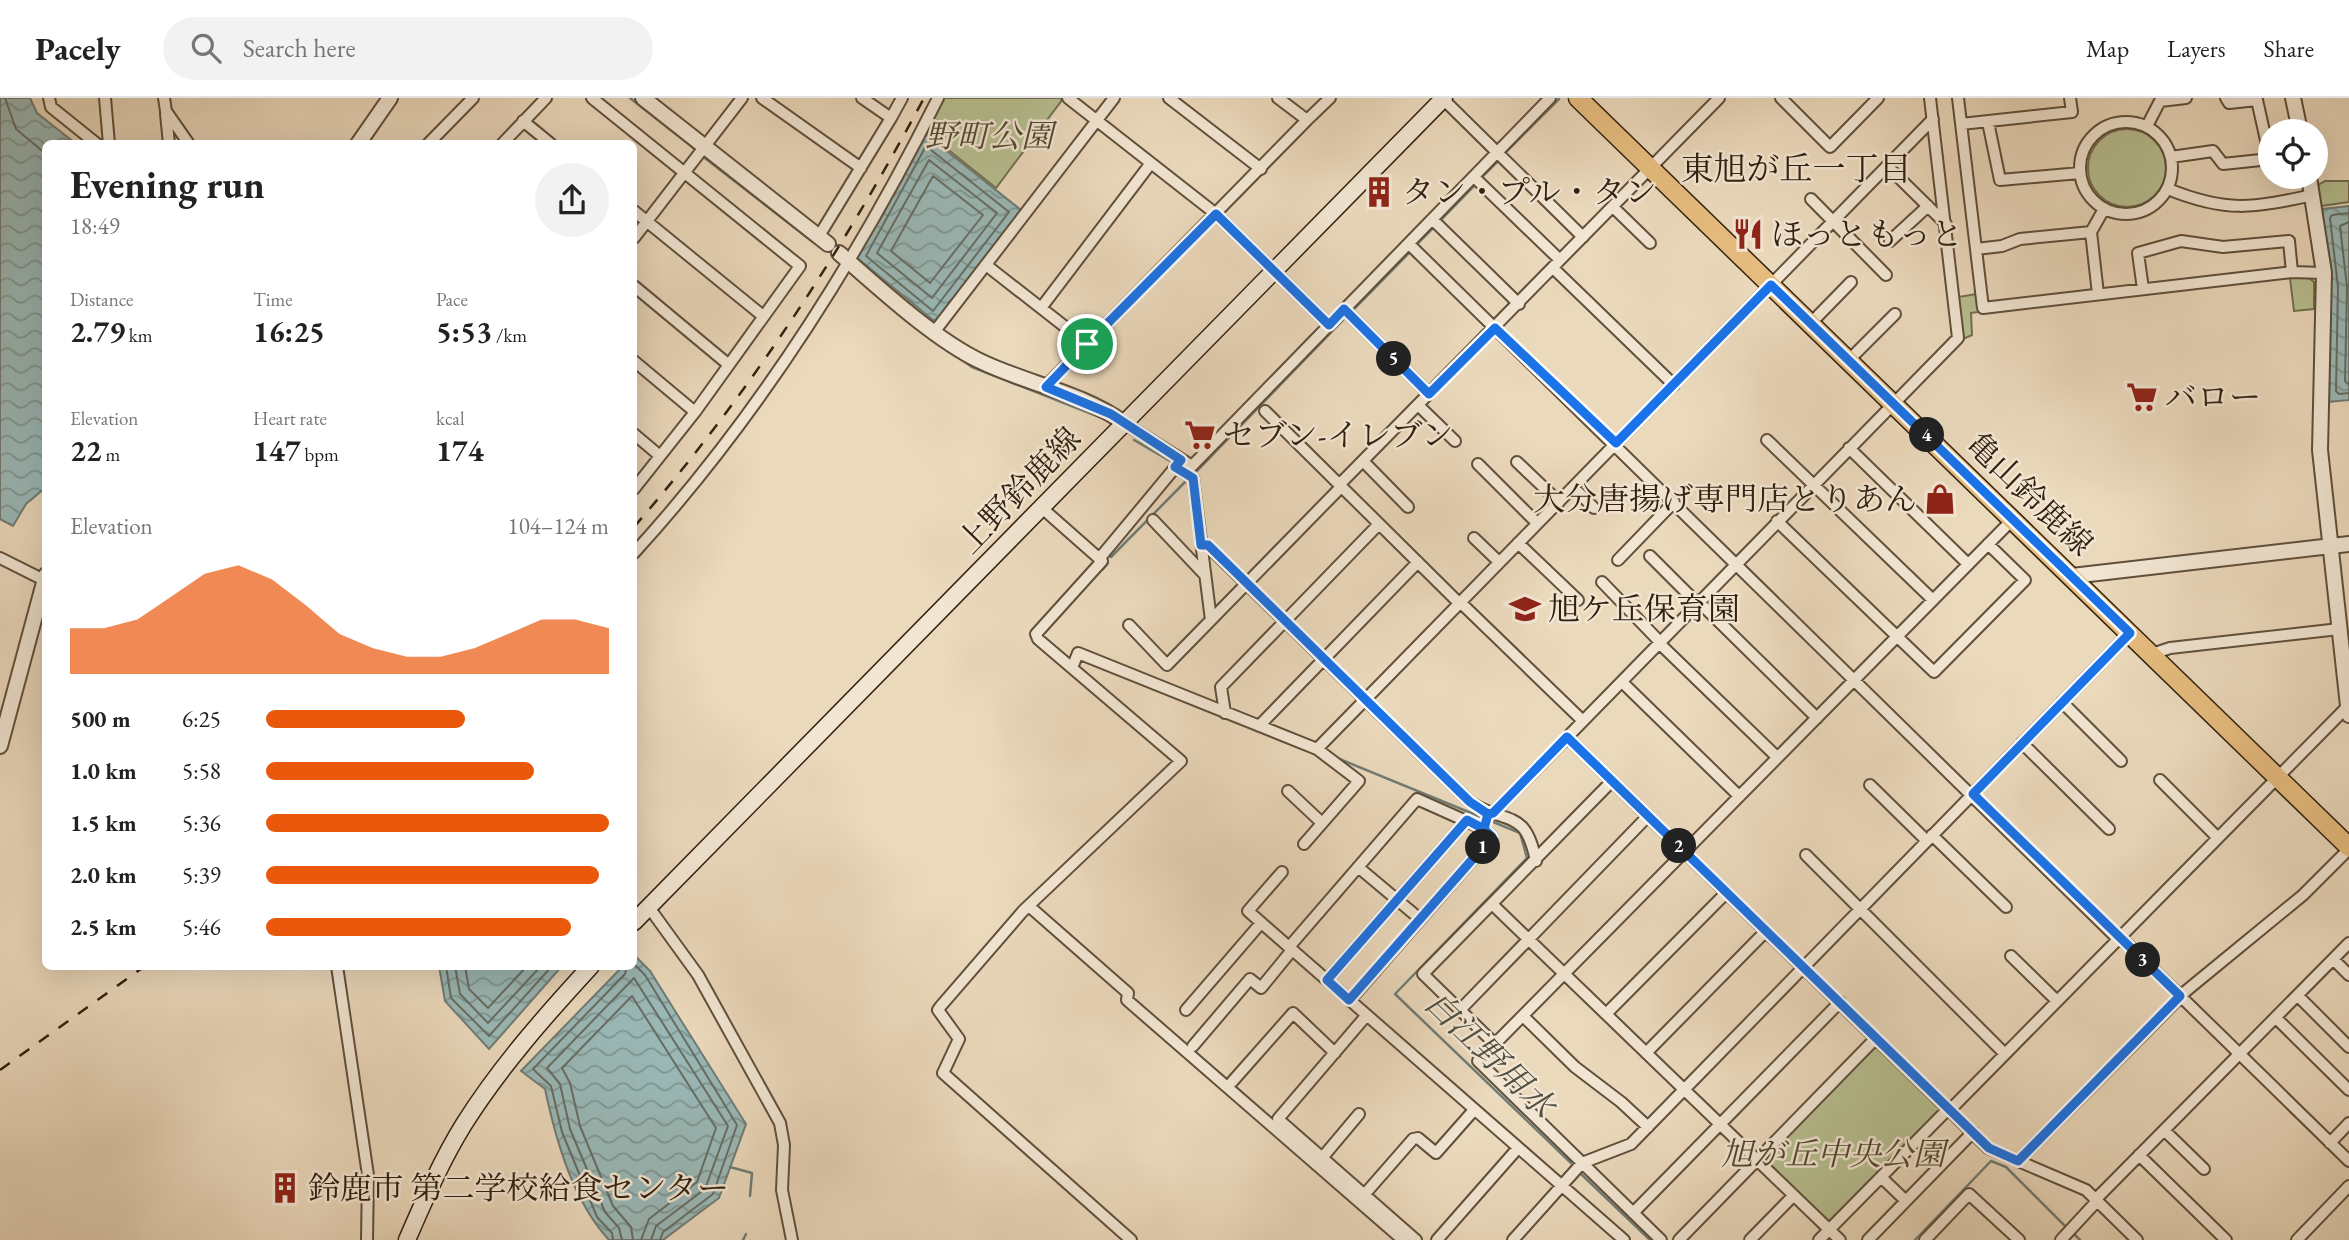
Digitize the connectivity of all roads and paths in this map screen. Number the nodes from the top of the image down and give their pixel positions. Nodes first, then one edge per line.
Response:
1 (49, 98) edge
2 (105, 98) edge
3 (390, 98) edge
4 (473, 98) edge
5 (546, 98) edge
6 (592, 98) edge
7 (643, 98) edge
8 (742, 98) edge
9 (762, 98) edge
10 (862, 98) edge
11 (902, 98) edge
12 (938, 98) edge
13 (1068, 98) edge
14 (1114, 98) edge
15 (1169, 98) edge
16 (1278, 98) edge
17 (1329, 98) edge
18 (1443, 98) edge
19 (1550, 98) edge
20 (1577, 98) edge
21 (1719, 98) edge
22 (1781, 98) edge
23 (1798, 98) edge
24 (1878, 98) edge
25 (1930, 98) edge
26 (1958, 98) edge
27 (2070, 98) edge
28 (2186, 98) edge
29 (2226, 98) edge
30 (2293, 98) edge
31 (2160, 99) edge
32 (2257, 99) edge
33 (166, 102) edge
34 (1789, 107) junction
35 (891, 118) junction
36 (1933, 119) junction
37 (2261, 119) edge
38 (2297, 119) edge
39 (1307, 120) junction
40 (523, 121) junction
41 (1097, 121) junction
42 (1988, 122) junction
43 (1961, 124) junction
44 (2147, 126) junction
45 (92, 140) edge
46 (109, 140) edge
47 (169, 140) edge
48 (187, 140) edge
49 (361, 140) edge
50 (432, 140) edge
51 (506, 140) edge
52 (546, 140) edge
53 (703, 152) junction
54 (1501, 156) junction
55 (2171, 157) junction
56 (2258, 160) edge
57 (1151, 163) junction
58 (1887, 166) junction
59 (1651, 167) junction
60 (861, 168) junction
61 (1261, 169) junction
62 (2080, 173) junction
63 (685, 174) junction
64 (1477, 180) junction
65 (2168, 189) junction
66 (2312, 189) edge
67 (2313, 195) junction
68 (1811, 199) dead end
69 (1613, 206) junction
70 (1928, 206) junction
71 (2104, 209) junction
72 (637, 214) edge
73 (1216, 214) junction
74 (646, 222) junction
75 (1833, 222) junction
76 (1435, 223) junction
77 (1946, 224) junction
78 (2091, 232) junction
79 (637, 234) edge
80 (1583, 237) junction
81 (1890, 241) dead end
82 (1650, 243) dead end
83 (1412, 247) junction
84 (834, 249) junction
85 (1976, 249) junction
86 (1556, 264) junction
87 (986, 265) junction
88 (1275, 269) junction
89 (2292, 272) junction
90 (2324, 272) junction
91 (1886, 275) dead end
92 (1851, 282) dead end
93 (1771, 285) junction
94 (637, 288) edge
95 (2143, 289) junction
96 (2098, 294) junction
97 (1518, 304) junction
98 (1041, 308) junction
99 (1347, 313) junction
100 (1895, 314) dead end
101 (764, 316) junction
102 (1811, 323) junction
103 (1329, 325) junction
104 (1495, 328) junction
105 (934, 331) junction
106 (1087, 344) junction
107 (1849, 360) junction
108 (637, 364) edge
109 (729, 365) junction
110 (1674, 385) junction
111 (1046, 387) junction
112 (1429, 394) junction
113 (1894, 403) junction
114 (1418, 405) junction
115 (1265, 411) dead end
116 (695, 412) junction
117 (1124, 423) junction
118 (637, 437) edge
119 (1767, 440) dead end
120 (1455, 441) dead end
121 (1616, 443) junction
122 (1849, 447) junction
123 (660, 456) junction
124 (1363, 461) junction
125 (1517, 462) dead end
126 (1178, 463) junction
127 (1478, 464) dead end
128 (1814, 484) junction
129 (637, 485) edge
130 (1340, 486) junction
131 (1573, 487) junction
132 (1559, 502) junction
133 (1674, 502) junction
134 (1408, 507) dead end
135 (1042, 508) junction
136 (1594, 508) dead end
137 (2012, 519) junction
138 (1153, 520) dead end
139 (1777, 522) junction
140 (1537, 523) junction
141 (1379, 524) junction
142 (1474, 538) dead end
143 (1518, 542) junction
144 (1987, 544) junction
145 (2349, 544) edge
146 (1201, 545) junction
147 (2329, 546) junction
148 (637, 549) edge
149 (1650, 556) dead end
150 (0, 558) edge
151 (1099, 559) junction
152 (1618, 560) dead end
153 (1418, 562) junction
154 (1499, 562) junction
155 (1736, 564) junction
156 (1968, 564) junction
157 (1205, 575) junction
158 (42, 576) edge
159 (2072, 576) junction
160 (1602, 582) dead end
161 (1246, 583) junction
162 (42, 588) edge
163 (1578, 600) dead end
164 (1933, 600) junction
165 (1459, 602) junction
166 (1698, 603) junction
167 (1211, 620) junction
168 (1285, 621) junction
169 (1129, 625) dead end
170 (2339, 629) junction
171 (2130, 633) junction
172 (1896, 637) junction
173 (1660, 642) junction
174 (2152, 654) junction
175 (1324, 660) junction
176 (1072, 668) junction
177 (1854, 680) junction
178 (1622, 682) junction
179 (1364, 700) junction
180 (2062, 702) junction
181 (2348, 706) edge
182 (1225, 713) junction
183 (2349, 715) edge
184 (1817, 718) junction
185 (1583, 721) junction
186 (1259, 726) junction
187 (1567, 737) junction
188 (2022, 743) junction
189 (0, 746) edge
190 (1320, 751) junction
191 (1777, 757) junction
192 (2121, 761) dead end
193 (2277, 778) junction
194 (2160, 780) dead end
195 (1612, 781) junction
196 (1870, 785) dead end
197 (1288, 791) dead end
198 (1973, 794) junction
199 (1739, 796) junction
200 (1491, 813) junction
201 (1648, 816) junction
202 (1467, 820) junction
203 (1322, 823) junction
204 (1484, 829) junction
205 (2109, 829) dead end
206 (2217, 837) junction
207 (1929, 838) junction
208 (1304, 844) dead end
209 (2349, 848) edge
210 (1685, 852) junction
211 (1806, 855) dead end
212 (1536, 861) junction
213 (1358, 867) junction
214 (1282, 872) dead end
215 (1726, 892) junction
216 (1398, 900) junction
217 (1493, 905) junction
218 (648, 906) junction
219 (1030, 907) junction
220 (2006, 907) dead end
221 (1860, 909) junction
222 (637, 919) edge
223 (1420, 919) junction
224 (1261, 923) junction
225 (1766, 931) junction
226 (2119, 938) junction
227 (1528, 939) junction
228 (2349, 943) edge
229 (1290, 948) junction
230 (2011, 956) dead end
231 (2333, 959) junction
232 (1803, 967) junction
233 (338, 970) edge
234 (588, 970) edge
235 (1565, 974) junction
236 (2349, 975) edge
237 (1327, 980) junction
238 (2180, 996) junction
239 (2298, 996) junction
240 (1349, 1000) junction
241 (2057, 1001) junction
242 (1840, 1002) junction
243 (1186, 1010) dead end
244 (1460, 1010) junction
245 (1606, 1014) junction
246 (1366, 1016) junction
247 (1523, 1016) junction
248 (2276, 1018) junction
249 (1876, 1038) junction
250 (1495, 1044) junction
251 (1193, 1046) dead end
252 (2349, 1047) edge
253 (1335, 1053) junction
254 (1646, 1053) junction
255 (2005, 1054) junction
256 (2240, 1055) junction
257 (1232, 1082) dead end
258 (1684, 1089) junction
259 (2349, 1090) edge
260 (1950, 1109) junction
261 (1474, 1110) junction
262 (1359, 1114) dead end
263 (2349, 1123) edge
264 (1720, 1125) junction
265 (1648, 1127) junction
266 (2164, 1130) junction
267 (1973, 1132) junction
268 (2330, 1143) junction
269 (1518, 1148) junction
270 (2139, 1155) junction
271 (1322, 1158) junction
272 (1756, 1160) junction
273 (2018, 1161) junction
274 (2349, 1161) edge
275 (1582, 1163) junction
276 (2204, 1169) dead end
277 (1882, 1178) junction
278 (1559, 1185) junction
279 (2349, 1186) edge
280 (1364, 1195) junction
281 (1793, 1196) junction
282 (2096, 1200) junction
283 (1906, 1201) junction
284 (1633, 1213) junction
285 (1829, 1230) junction
286 (2068, 1233) edge
287 (367, 1240) edge
288 (407, 1240) edge
289 (792, 1240) edge
290 (1131, 1240) edge
291 (1404, 1240) edge
292 (1416, 1240) edge
293 (1437, 1240) edge
294 (1513, 1240) edge
295 (1624, 1240) edge
296 (1661, 1240) edge
297 (1679, 1240) edge
298 (1750, 1240) edge
299 (1819, 1240) edge
300 (1840, 1240) edge
301 (1868, 1240) edge
302 (1924, 1240) edge
303 (2019, 1240) edge
304 (2137, 1240) edge
305 (2226, 1240) edge
306 (2297, 1240) edge

1 - 45 street
2 - 46 street
3 - 49 street
4 - 50 street
5 - 40 street
6 - 63 street
7 - 53 street
8 - 53 street
9 - 60 street
10 - 35 street
11 - 35 street
12 - 84 street
13 - 41 street
14 - 41 street
15 - 61 street
16 - 39 street
17 - 39 street
18 - 54 street
18 - 88 main road, 上野鈴鹿線
19 - 54 street
20 - 59 main road, 亀山鈴鹿線
21 - 59 street
22 - 34 street
23 - 34 street
24 - 34 street
25 - 36 street
26 - 43 street
27 - 42 street
28 - 31 street
29 - 32 street
30 - 38 street
31 - 44 street
32 - 37 street
33 - 47 street
33 - 48 street
35 - 60 street
36 - 58 street
36 - 77 street
39 - 61 street
40 - 51 street
40 - 52 street
41 - 57 street
41 - 87 street
42 - 43 street
42 - 62 street
43 - 85 street
44 - 55 street
44 - 62 street
53 - 63 street
53 - 84 street
54 - 64 street
54 - 80 street
55 - 56 street
55 - 65 street
57 - 73 street
57 - 98 street
58 - 70 street
58 - 75 street
59 - 69 street
59 - 93 main road, 亀山鈴鹿線
60 - 84 street
61 - 73 street
62 - 71 street
63 - 74 street
63 - 101 street
64 - 76 street
64 - 86 street
65 - 67 street
65 - 71 street
66 - 67 street
67 - 90 street
68 - 75 street
69 - 80 street
69 - 82 street
70 - 77 street
70 - 81 street
71 - 78 street
72 - 74 street
73 - 88 street
73 - 106 street
74 - 79 street
74 - 101 street
75 - 91 street
75 - 93 street
76 - 83 street
76 - 97 street
77 - 113 street
78 - 85 street
78 - 96 street
80 - 86 street
83 - 99 street
83 - 104 street
84 - 105 street
84 - 148 street
85 - 96 street
86 - 97 street
86 - 110 street
87 - 98 street
87 - 105 street
88 - 103 street
88 - 117 main road, 上野鈴鹿線
89 - 90 street
89 - 95 street
89 - 95 street
90 - 147 street
92 - 102 street
93 - 102 main road, 亀山鈴鹿線
93 - 110 street
94 - 109 street
95 - 96 street
97 - 104 street
98 - 106 street
99 - 103 street
99 - 112 street
100 - 107 street
101 - 109 street
102 - 107 main road, 亀山鈴鹿線
103 - 126 street
104 - 112 street
104 - 121 street
105 - 111 street
106 - 111 street
107 - 113 main road, 亀山鈴鹿線
108 - 116 street
109 - 116 street
110 - 121 street
111 - 117 street
112 - 114 street
113 - 122 street
113 - 137 main road, 亀山鈴鹿線
114 - 120 street
114 - 124 street
115 - 130 street
116 - 123 street
117 - 126 street
117 - 135 main road, 上野鈴鹿線
118 - 123 street
119 - 128 street
121 - 131 street
121 - 133 street
122 - 128 street
122 - 156 street
123 - 129 street
124 - 130 street
124 - 134 street
125 - 132 street
126 - 146 street
126 - 151 street
127 - 140 street
128 - 139 street
128 - 164 street
130 - 141 street
130 - 161 street
131 - 132 street
131 - 136 street
132 - 140 street
133 - 152 street
133 - 155 street
135 - 151 street
135 - 218 main road, 上野鈴鹿線
137 - 144 street
137 - 159 main road, 亀山鈴鹿線
138 - 157 street
139 - 155 street
139 - 172 street
140 - 143 street
141 - 153 street
141 - 168 street
142 - 154 street
143 - 154 street
143 - 163 street
144 - 156 street
144 - 172 street
145 - 147 street
146 - 157 street
146 - 161 street
147 - 159 street
147 - 170 street
149 - 166 street
150 - 158 street
151 - 176 street
153 - 165 street
153 - 175 street
154 - 165 street
155 - 166 street
155 - 177 street
156 - 164 street
157 - 167 street
159 - 171 main road, 亀山鈴鹿線
160 - 173 street
161 - 167 street
161 - 168 street
162 - 189 street
164 - 172 street
165 - 179 street
165 - 185 street
166 - 173 street
166 - 184 street
167 - 169 street
168 - 175 street
168 - 182 street
170 - 174 street
170 - 181 street
171 - 174 main road, 亀山鈴鹿線
171 - 180 street
172 - 177 street
173 - 178 street
173 - 191 street
174 - 193 main road, 亀山鈴鹿線
175 - 179 street
175 - 186 street
176 - 182 street
176 - 219 street
177 - 184 street
177 - 198 street
178 - 185 street
178 - 199 street
179 - 190 street
179 - 200 street
180 - 188 street
180 - 192 street
181 - 183 street
181 - 193 street
182 - 186 street
184 - 191 street
185 - 187 street
186 - 190 street
187 - 195 street
187 - 200 street
188 - 198 street
188 - 205 street
190 - 203 street
191 - 199 street
193 - 206 street
193 - 209 main road, 亀山鈴鹿線
194 - 206 street
195 - 201 street
195 - 212 street
196 - 207 street
197 - 203 street
198 - 207 street
198 - 226 street
199 - 210 street
200 - 204 street
200 - 212 street
201 - 210 street
201 - 227 street
202 - 204 street
202 - 213 street
202 - 216 street
203 - 208 street
204 - 223 street
206 - 226 street
207 - 220 street
207 - 221 street
209 - 238 street
210 - 215 street
210 - 235 street
211 - 221 street
212 - 217 street
213 - 216 street
213 - 229 street
214 - 224 street
215 - 225 street
215 - 245 street
216 - 223 street
216 - 237 street
217 - 227 street
217 - 244 street
218 - 222 main road, 上野鈴鹿線
218 - 289 street
219 - 290 street
219 - 291 street
221 - 232 street
221 - 255 street
223 - 240 street
224 - 229 street
224 - 243 street
225 - 232 street
225 - 254 street
226 - 238 street
226 - 241 street
227 - 235 street
227 - 244 street
228 - 231 street
229 - 237 street
229 - 251 street
230 - 241 street
231 - 236 street
231 - 239 street
232 - 242 street
232 - 258 street
233 - 287 street
234 - 288 main road
235 - 245 street
235 - 247 street
237 - 240 street
238 - 256 street
238 - 273 street
239 - 248 street
239 - 252 street
240 - 246 street
241 - 255 street
242 - 249 street
242 - 264 street
244 - 250 street
245 - 254 street
246 - 253 street
246 - 261 street
247 - 250 street
247 - 265 street
248 - 256 street
248 - 259 street
249 - 260 street
249 - 272 street
250 - 275 street
253 - 257 street
253 - 271 street
254 - 258 street
255 - 260 street
256 - 266 street
256 - 268 street
258 - 264 street
258 - 265 street
260 - 267 street
260 - 277 street
261 - 269 street
261 - 280 street
262 - 271 street
263 - 268 street
264 - 272 street
264 - 284 street
265 - 275 street
266 - 270 street
266 - 276 street
267 - 273 street
267 - 283 street
268 - 274 street
269 - 278 street
269 - 293 street
270 - 282 street
270 - 305 street
271 - 280 street
272 - 281 street
272 - 297 street
273 - 282 street
275 - 278 street
275 - 284 street
277 - 283 street
277 - 285 street
278 - 294 street
278 - 295 street
279 - 306 street
280 - 292 street
281 - 285 street
281 - 298 street
282 - 286 street
282 - 304 street
283 - 301 street
284 - 296 street
285 - 299 street
285 - 300 street
302 - 303 street

